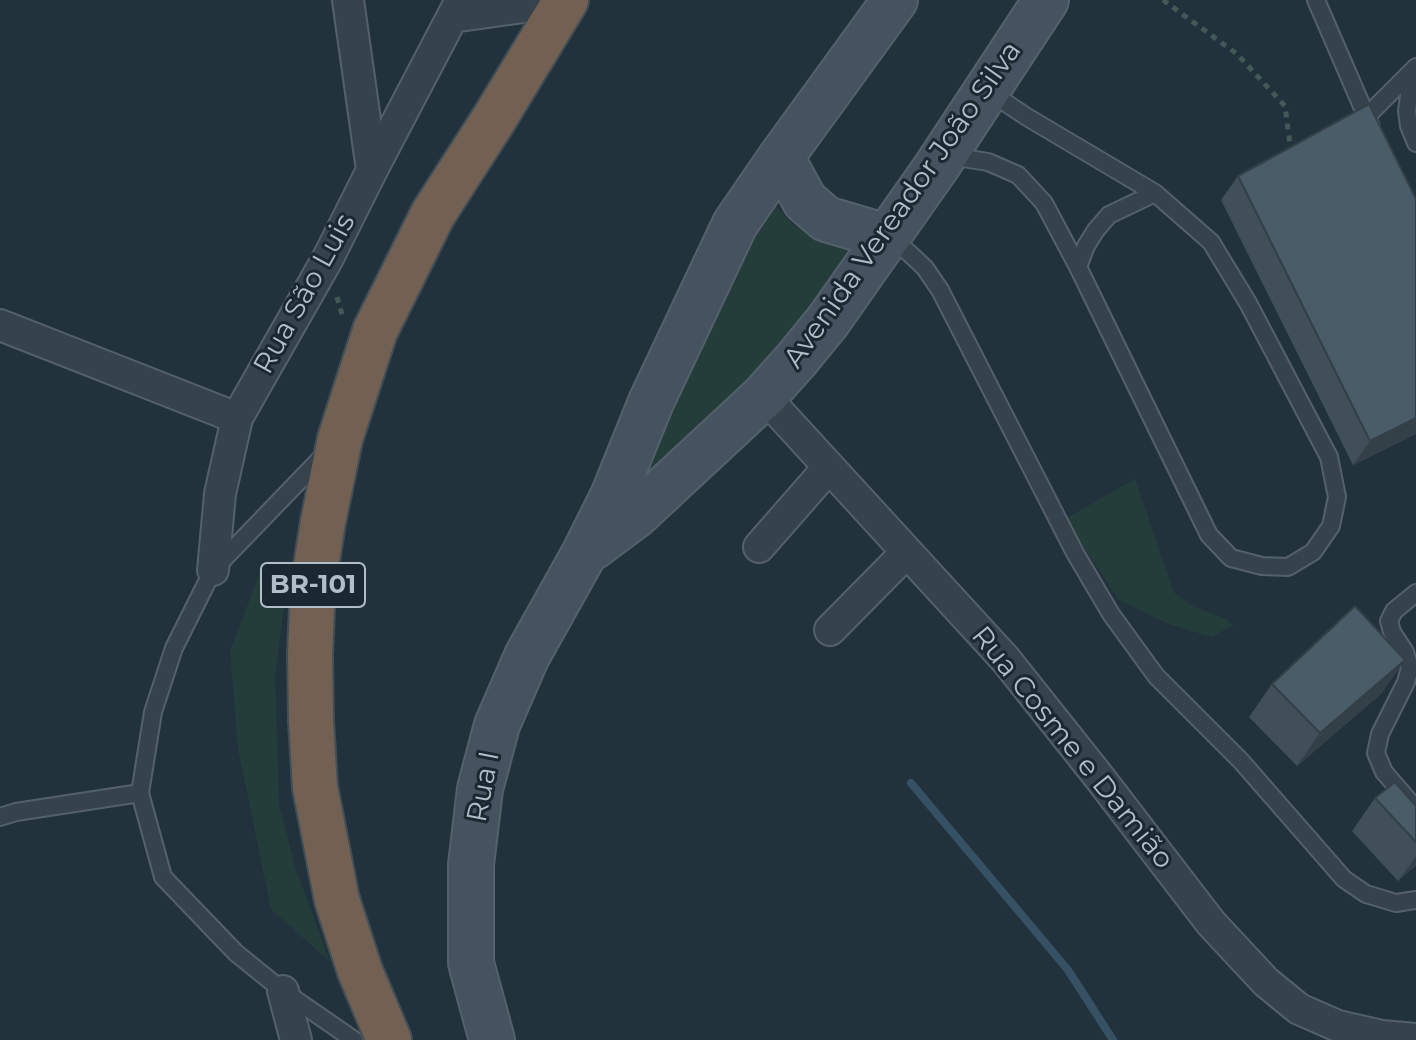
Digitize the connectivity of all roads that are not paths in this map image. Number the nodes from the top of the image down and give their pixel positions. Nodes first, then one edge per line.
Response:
1 (348, 0) edge
2 (895, 0) edge
3 (1046, 0) edge
4 (1316, 0) edge
5 (566, 1) edge
6 (456, 8) edge
7 (1414, 69) edge
8 (986, 90) junction
9 (1366, 117) junction
10 (1377, 137) edge
11 (1416, 143) edge
12 (781, 157) junction
13 (937, 166) junction
14 (372, 170) junction
15 (1155, 193) junction
16 (887, 237) junction
17 (1078, 267) junction
18 (0, 325) edge
19 (764, 396) junction
20 (237, 418) junction
21 (340, 439) junction
22 (829, 467) junction
23 (759, 547) dead end
24 (907, 552) junction
25 (584, 554) junction
26 (213, 570) junction
27 (1416, 593) edge
28 (830, 630) dead end
29 (140, 793) junction
30 (1416, 809) edge
31 (0, 817) edge
32 (1416, 900) edge
33 (283, 991) junction
34 (1416, 1039) edge
35 (296, 1040) edge
36 (354, 1040) edge
37 (389, 1040) edge
38 (492, 1040) edge

1 - 14 street
2 - 12 street
3 - 8 street, Avenida Vereador João Silva
4 - 9 lane
5 - 6 street
5 - 21 highway, BR-101
6 - 14 street, Rua São Luis
7 - 9 lane
7 - 11 lane
8 - 13 street, Avenida Vereador João Silva
8 - 15 lane
9 - 10 lane
12 - 16 street
12 - 25 street
13 - 16 street, Avenida Vereador João Silva
13 - 17 lane
14 - 20 street, Rua São Luis
15 - 17 lane
15 - 17 lane
16 - 19 street, Avenida Vereador João Silva
16 - 32 lane
18 - 20 street
19 - 22 street, Rua Cosme e Damião
19 - 25 street, Avenida Vereador João Silva
20 - 26 street, Rua São Luis
21 - 26 lane
21 - 37 highway, BR-101
22 - 23 street
22 - 24 street, Rua Cosme e Damião
24 - 28 street
24 - 34 street, Rua Cosme e Damião
25 - 38 street, Rua I
26 - 29 lane
27 - 30 lane
29 - 31 lane
29 - 33 lane
33 - 35 street
33 - 36 lane

